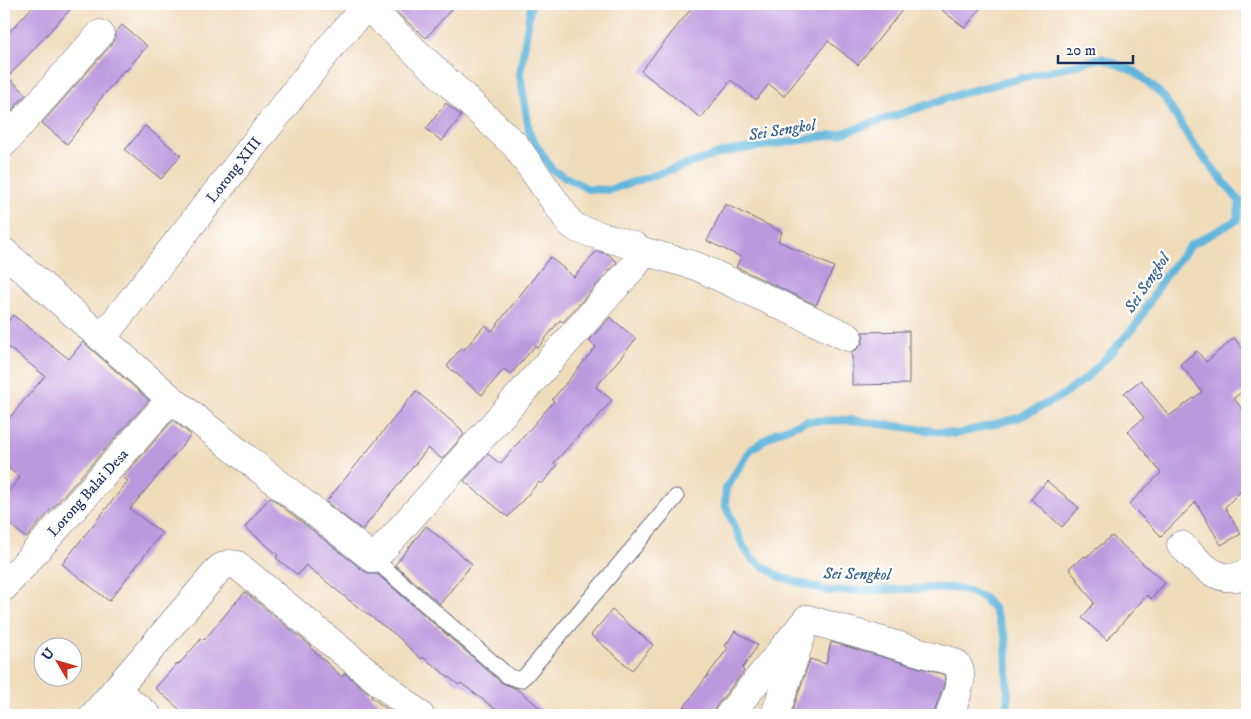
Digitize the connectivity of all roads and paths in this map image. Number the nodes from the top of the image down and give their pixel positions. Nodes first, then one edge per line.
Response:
1 (367, 5) edge
2 (100, 34) dead end
3 (4, 143) edge
4 (642, 251) junction
5 (4, 252) edge
6 (848, 337) dead end
7 (102, 338) junction
8 (171, 399) junction
9 (676, 497) dead end
10 (1182, 545) dead end
11 (374, 559) junction
12 (1247, 573) edge
13 (4, 588) edge
14 (807, 618) junction
15 (116, 690) junction
16 (94, 715) edge
17 (147, 715) edge
18 (420, 715) edge
19 (729, 715) edge
20 (775, 715) edge
21 (950, 715) edge

1 - 4 street
1 - 7 street, Lorong XIII
2 - 3 street
4 - 6 street
4 - 11 street
5 - 7 street
7 - 8 street
8 - 11 street
8 - 13 street, Lorong Balai Desa
9 - 11 lane
10 - 12 street
14 - 19 street
14 - 20 street
14 - 21 street
15 - 16 street
15 - 17 street
15 - 18 street

